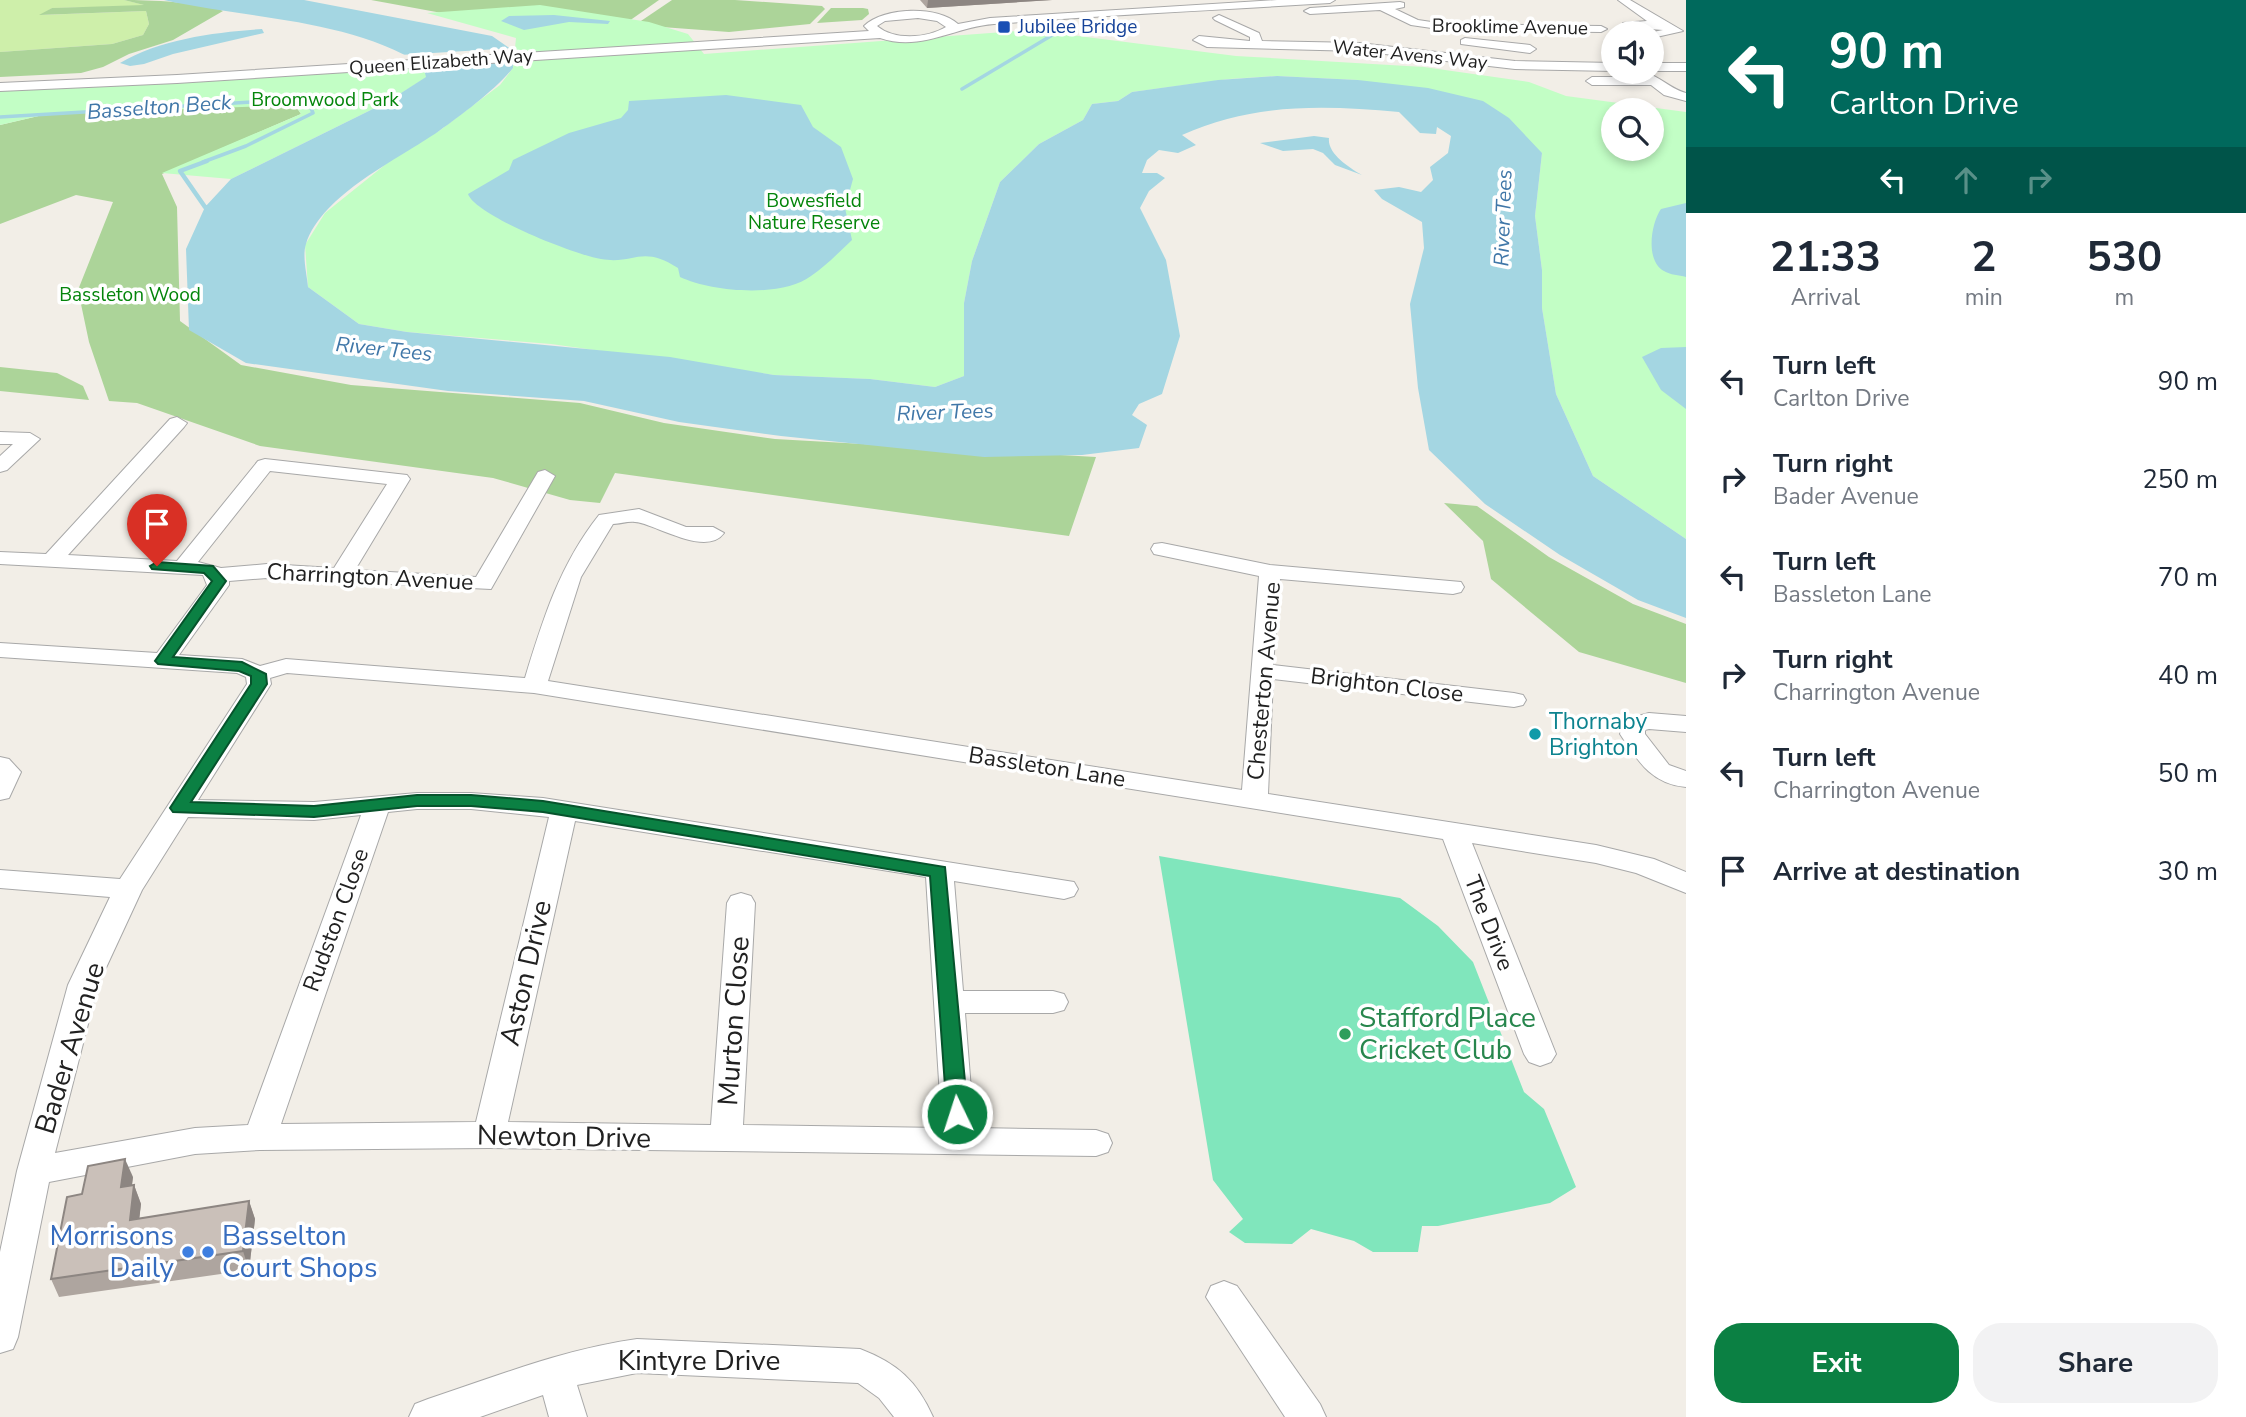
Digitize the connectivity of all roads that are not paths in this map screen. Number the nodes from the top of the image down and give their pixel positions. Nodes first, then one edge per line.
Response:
1 (1271, 0) edge
2 (1329, 0) edge
3 (1617, 2) edge
4 (1400, 5) dead end
5 (1381, 6) junction
6 (1315, 16) junction
7 (940, 18) junction
8 (1219, 18) junction
9 (1342, 19) dead end
10 (1630, 21) edge
11 (1649, 21) edge
12 (1139, 24) dead end
13 (870, 25) junction
14 (1458, 28) junction
15 (952, 29) junction
16 (1601, 29) edge
17 (882, 34) junction
18 (1664, 38) edge
19 (1465, 42) junction
20 (1204, 43) dead end
21 (1257, 44) junction
22 (1529, 48) dead end
23 (558, 51) junction
24 (1683, 56) edge
25 (1459, 58) junction
26 (1664, 63) edge
27 (373, 64) junction
28 (1571, 66) junction
29 (1601, 67) edge
30 (1601, 81) edge
31 (0, 82) edge
32 (1658, 84) edge
33 (0, 87) edge
34 (1686, 97) edge
35 (177, 423) dead end
36 (0, 438) edge
37 (0, 466) edge
38 (545, 476) dead end
39 (713, 533) dead end
40 (1162, 549) dead end
41 (0, 558) edge
42 (52, 560) junction
43 (183, 567) junction
44 (1270, 572) junction
45 (217, 575) junction
46 (340, 577) junction
47 (1453, 587) dead end
48 (0, 650) edge
49 (163, 661) junction
50 (1261, 671) junction
51 (258, 674) junction
52 (534, 686) junction
53 (1514, 700) dead end
54 (1686, 723) edge
55 (0, 765) edge
56 (1686, 779) edge
57 (0, 792) edge
58 (1255, 801) junction
59 (377, 806) junction
60 (179, 808) junction
61 (564, 811) junction
62 (1454, 832) junction
63 (939, 871) junction
64 (0, 879) edge
65 (1686, 883) edge
66 (128, 889) junction
67 (1065, 889) dead end
68 (741, 903) dead end
69 (950, 1002) junction
70 (1053, 1003) dead end
71 (1540, 1054) dead end
72 (489, 1135) junction
73 (260, 1137) junction
74 (726, 1139) junction
75 (959, 1142) junction
76 (1096, 1143) dead end
77 (34, 1171) junction
78 (6, 1276) edge
79 (1224, 1297) dead end
80 (0, 1337) edge
81 (555, 1374) junction
82 (428, 1417) edge
83 (568, 1417) edge
84 (914, 1417) edge
85 (1307, 1417) edge

1 - 7 street
2 - 15 street, Queen Elizabeth Way
3 - 10 street
3 - 11 street
4 - 5 street
5 - 6 street
5 - 14 street, Brooklime Avenue
6 - 8 street
6 - 9 street
7 - 13 street, Queen Elizabeth Way
7 - 15 street
8 - 12 street
8 - 21 street
13 - 17 street
13 - 23 street, Queen Elizabeth Way
14 - 16 street, Brooklime Avenue
14 - 19 street
15 - 17 street, Queen Elizabeth Way
17 - 23 street, Queen Elizabeth Way
18 - 24 street
19 - 22 street
19 - 25 street
20 - 21 street, Water Avens Way
21 - 25 street, Water Avens Way
23 - 27 street, Queen Elizabeth Way
24 - 26 street
25 - 28 street, Water Avens Way
27 - 31 street, Queen Elizabeth Way
27 - 33 street, Queen Elizabeth Way
28 - 29 street, Water Avens Way
28 - 30 street
32 - 34 street
35 - 42 street
36 - 37 street
38 - 46 street, Charrington Avenue
39 - 52 street
40 - 44 street
41 - 42 street, Charrington Avenue
42 - 43 street, Charrington Avenue
43 - 45 street, Charrington Avenue
43 - 46 street
44 - 47 street, Chesterton Avenue
44 - 50 street, Chesterton Avenue
45 - 46 street, Charrington Avenue
45 - 49 street
48 - 49 street, Bassleton Lane
49 - 51 street, Bassleton Lane
50 - 53 street, Brighton Close
50 - 58 street, Chesterton Avenue
51 - 52 street, Bassleton Lane
51 - 60 street, Bader Avenue
52 - 58 street, Bassleton Lane
54 - 56 street
55 - 57 street
58 - 62 street, Bassleton Lane
59 - 60 street
59 - 61 street
59 - 73 street, Rudston Close
60 - 66 street, Bader Avenue
61 - 63 street
61 - 72 street, Aston Drive
62 - 65 street, Bassleton Lane
62 - 71 street, The Drive
63 - 67 street
63 - 69 street
64 - 66 street
66 - 77 street, Bader Avenue
68 - 74 street, Murton Close
69 - 70 street
69 - 75 street
72 - 73 street, Newton Drive
72 - 74 street, Newton Drive
73 - 77 street, Newton Drive
74 - 75 street, Newton Drive
75 - 76 street, Newton Drive
77 - 78 street, Bader Avenue
78 - 80 street, Bader Avenue
79 - 85 street
81 - 82 street, Kintyre Drive
81 - 83 street
81 - 84 street, Kintyre Drive

